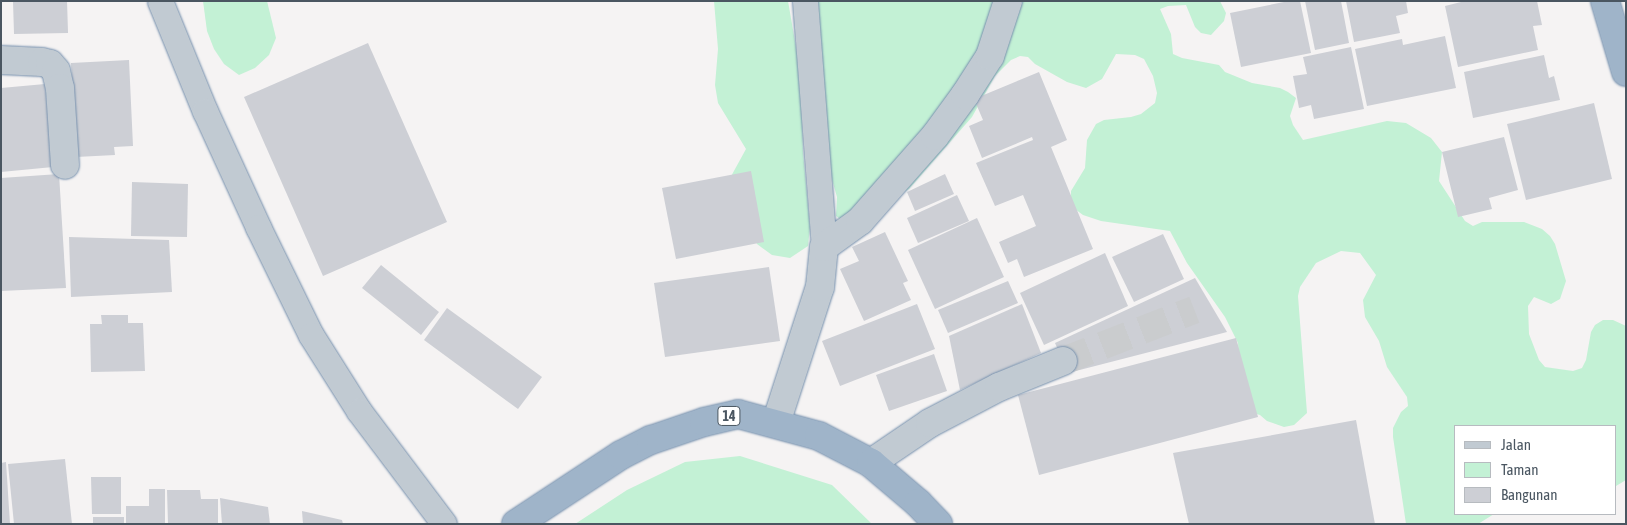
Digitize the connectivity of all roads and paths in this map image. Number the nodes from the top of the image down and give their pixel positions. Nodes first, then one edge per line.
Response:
1 (160, 1) edge
2 (805, 1) edge
3 (1008, 1) edge
4 (1605, 1) edge
5 (1, 60) edge
6 (1626, 72) edge
7 (65, 165) dead end
8 (824, 247) junction
9 (1063, 361) tunnel mouth
10 (776, 423) junction
11 (871, 463) junction
12 (444, 524) edge
13 (516, 524) edge
14 (938, 524) edge

1 - 12 lane
2 - 8 lane
3 - 8 street
4 - 6 highway
5 - 7 street
8 - 10 street
9 - 11 street
10 - 11 highway, 14
10 - 13 highway, 14
11 - 14 highway, 14

